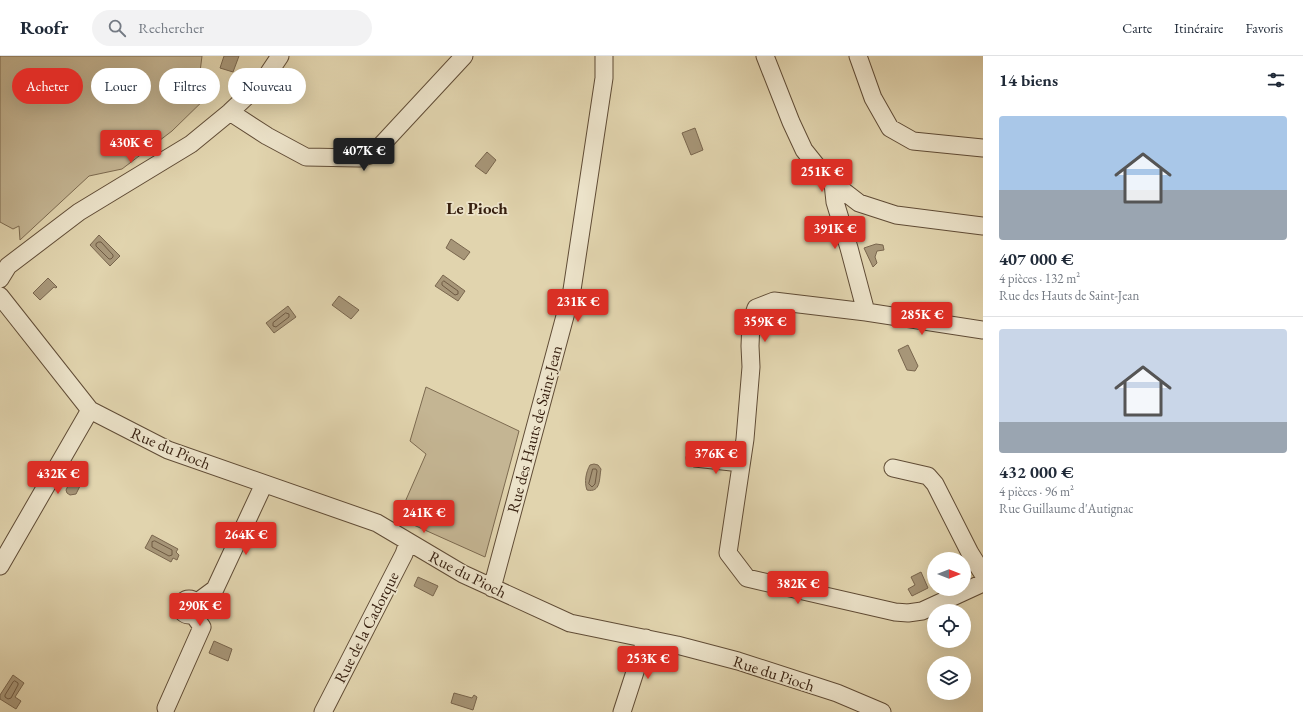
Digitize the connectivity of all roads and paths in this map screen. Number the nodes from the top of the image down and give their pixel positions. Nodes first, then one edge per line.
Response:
1 (280, 56) edge
2 (464, 56) edge
3 (604, 56) edge
4 (765, 56) edge
5 (858, 56) edge
6 (230, 112) junction
7 (983, 148) edge
8 (833, 183) junction
9 (983, 226) edge
10 (0, 279) edge
11 (0, 296) edge
12 (866, 312) junction
13 (983, 330) edge
14 (90, 410) junction
15 (695, 458) dead end
16 (741, 463) junction
17 (892, 468) dead end
18 (264, 484) junction
19 (408, 542) junction
20 (0, 566) edge
21 (983, 574) edge
22 (983, 583) edge
23 (492, 588) junction
24 (646, 638) junction
25 (166, 708) dead end
26 (323, 712) edge
27 (622, 712) edge
28 (882, 712) edge

1 - 6 street
2 - 6 street
3 - 23 street, Rue des Hauts de Saint-Jean
4 - 8 street
5 - 7 street
6 - 10 street
8 - 9 street
8 - 12 street
11 - 14 street, Rue du Pioch
12 - 13 street
12 - 16 street
14 - 18 street, Rue du Pioch
14 - 20 street
15 - 16 street
16 - 22 street
17 - 21 street
18 - 19 street, Rue du Pioch
18 - 25 street
19 - 23 street, Rue du Pioch
19 - 26 street, Rue de la Cadorque
23 - 24 street, Rue du Pioch
24 - 27 street
24 - 28 street, Rue du Pioch

